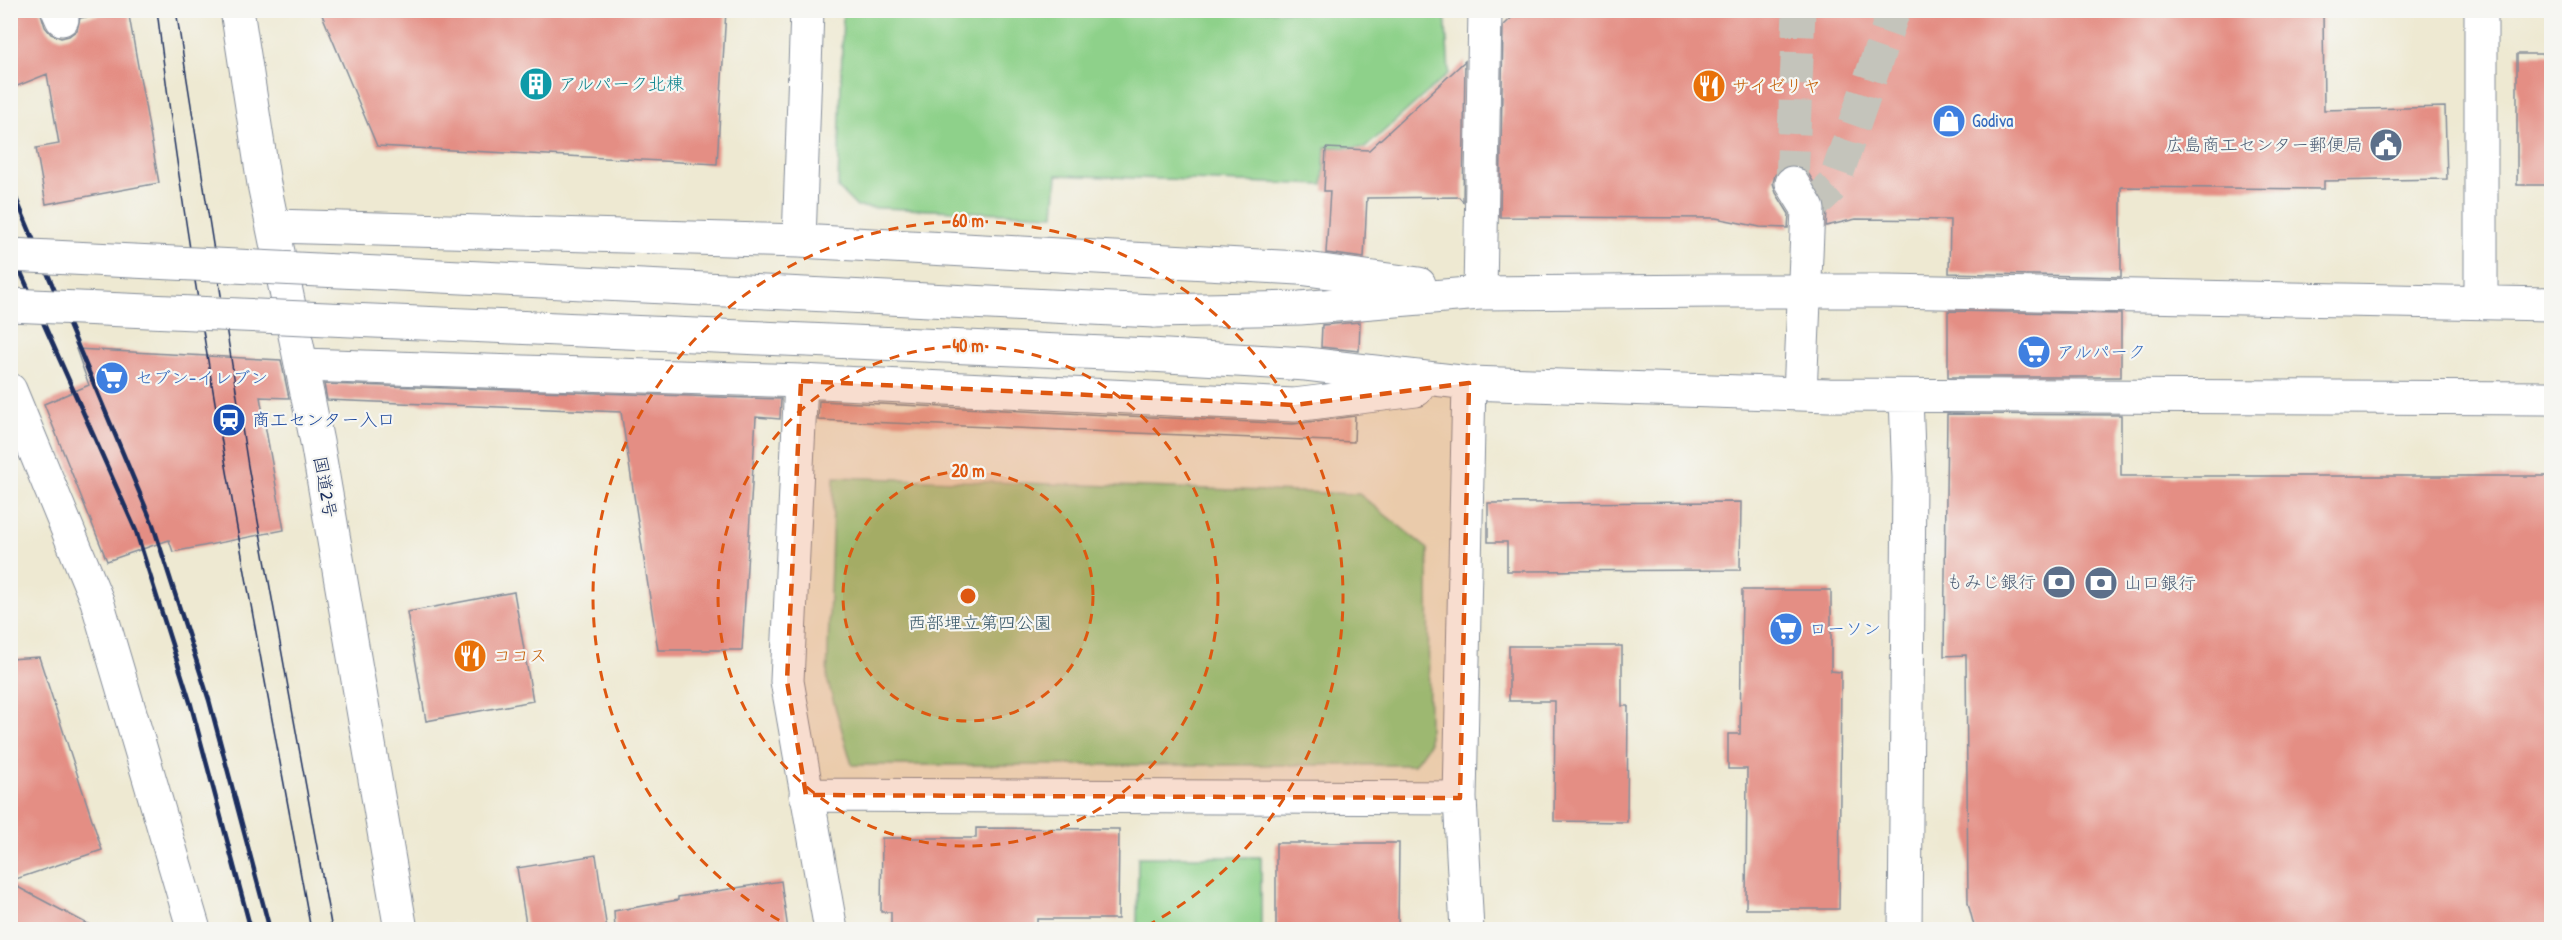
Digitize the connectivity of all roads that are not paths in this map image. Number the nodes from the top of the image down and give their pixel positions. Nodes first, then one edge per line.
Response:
1 (237, 10) edge
2 (807, 10) edge
3 (1485, 10) edge
4 (2481, 10) edge
5 (1800, 196) tunnel mouth
6 (274, 226) junction
7 (799, 241) junction
8 (10, 255) edge
9 (1804, 291) junction
10 (1480, 293) junction
11 (2481, 302) junction
12 (2552, 304) edge
13 (10, 305) edge
14 (302, 365) junction
15 (801, 381) junction
16 (1469, 383) junction
17 (10, 390) edge
18 (1800, 394) junction
19 (1906, 397) junction
20 (2552, 398) edge
21 (806, 795) junction
22 (1460, 798) junction
23 (194, 930) edge
24 (401, 930) edge
25 (831, 930) edge
26 (1467, 930) edge
27 (1905, 930) edge

1 - 6 main road, 国道2号
2 - 7 main road
3 - 10 main road
4 - 11 main road
5 - 9 main road
6 - 7 main road
6 - 14 main road, 国道2号
7 - 10 main road
8 - 10 main road, bridge
9 - 10 main road
9 - 11 main road
9 - 18 main road
11 - 12 main road
13 - 16 main road, bridge
14 - 15 main road
14 - 24 main road, 国道2号
15 - 16 main road
15 - 21 main road
16 - 18 main road
16 - 22 main road
17 - 23 main road
18 - 19 main road
19 - 20 main road
19 - 27 main road
21 - 22 main road
21 - 25 main road
22 - 26 main road

